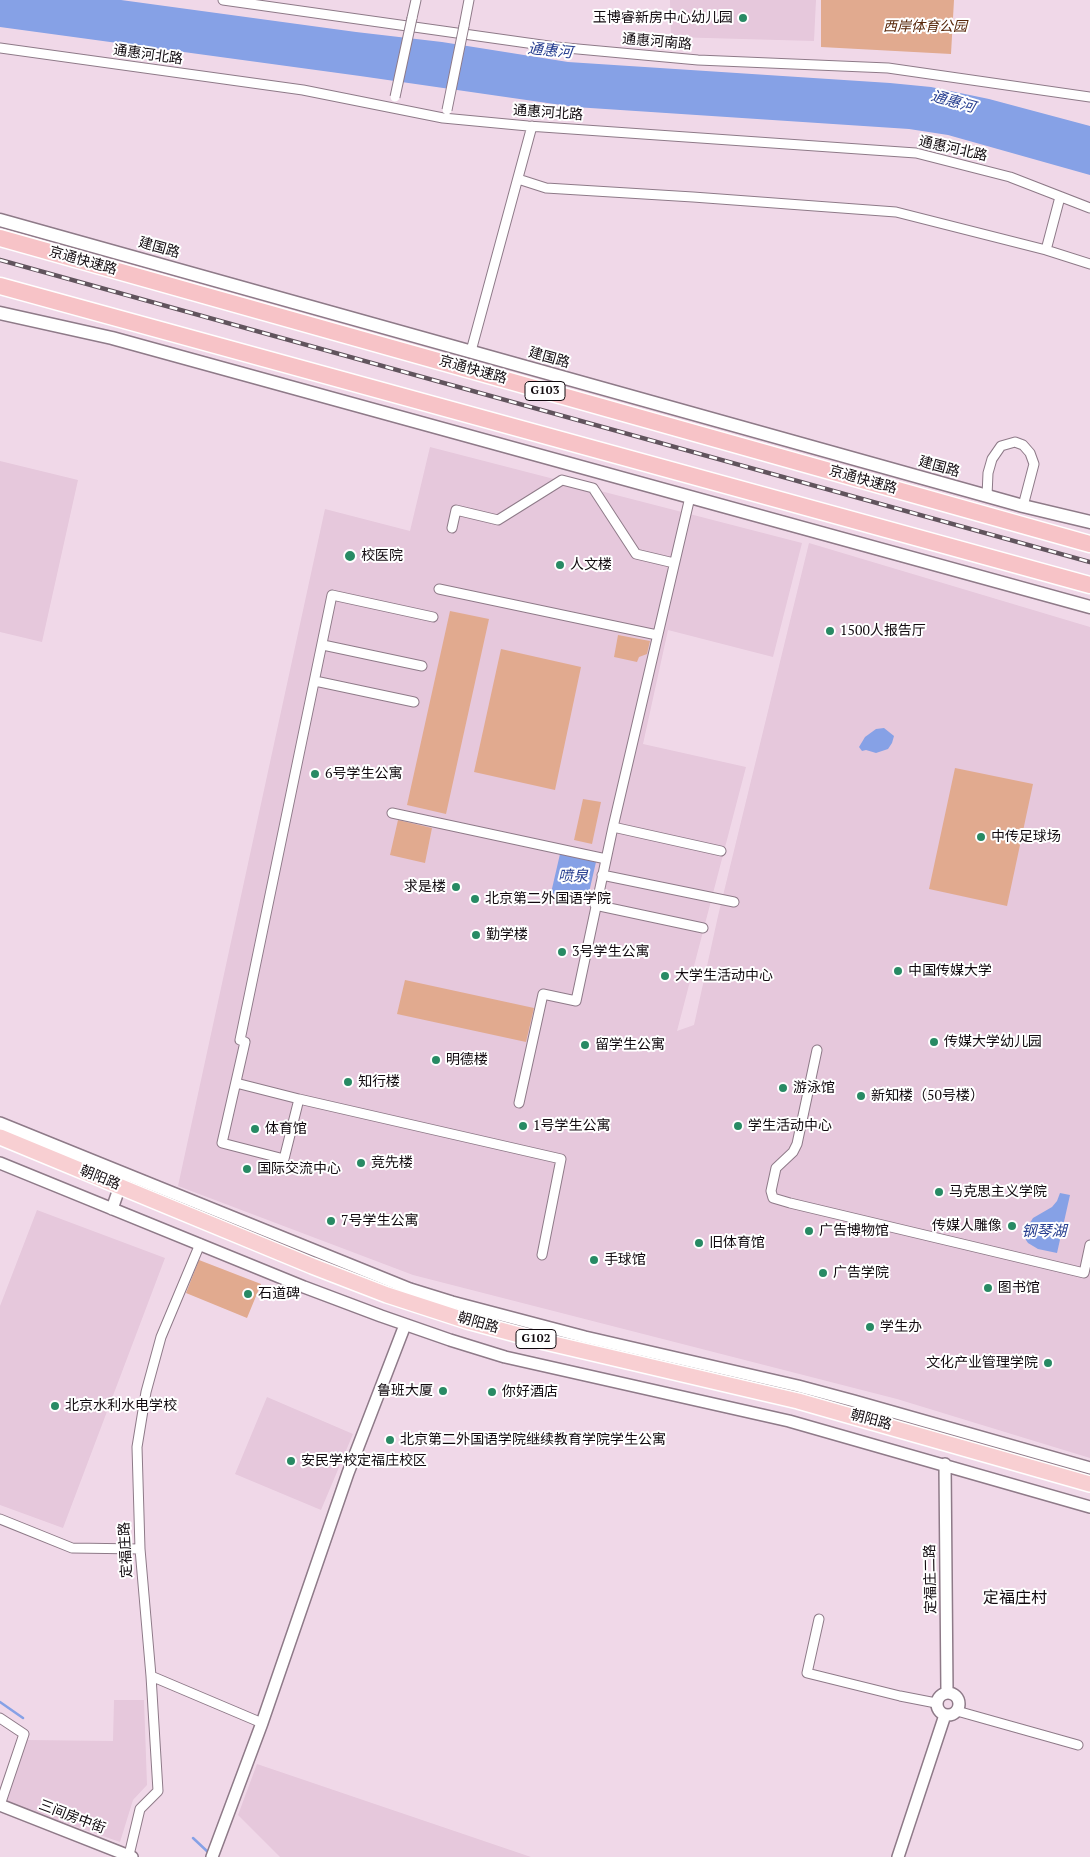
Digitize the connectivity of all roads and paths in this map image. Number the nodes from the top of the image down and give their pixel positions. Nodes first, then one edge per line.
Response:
1 (223, 0) edge
2 (416, 0) edge
3 (469, 0) edge
4 (0, 48) edge
5 (1090, 97) edge
6 (393, 109) junction
7 (445, 114) junction
8 (532, 126) junction
9 (518, 179) junction
10 (1060, 197) junction
11 (1090, 208) edge
12 (0, 220) edge
13 (0, 238) edge
14 (1046, 250) junction
15 (1090, 264) edge
16 (0, 286) edge
17 (0, 291) edge
18 (62, 302) junction
19 (0, 313) edge
20 (471, 351) junction
21 (986, 496) junction
22 (690, 497) junction
23 (1023, 506) junction
24 (1090, 522) edge
25 (452, 528) dead end
26 (1090, 544) edge
27 (674, 563) junction
28 (1090, 585) edge
29 (439, 589) dead end
30 (1090, 607) edge
31 (433, 617) dead end
32 (657, 635) junction
33 (323, 645) junction
34 (422, 666) dead end
35 (315, 681) junction
36 (414, 702) dead end
37 (392, 813) dead end
38 (613, 827) junction
39 (721, 851) dead end
40 (606, 859) junction
41 (602, 875) junction
42 (734, 902) dead end
43 (595, 905) junction
44 (702, 928) dead end
45 (817, 1050) dead end
46 (236, 1083) junction
47 (299, 1098) junction
48 (519, 1103) dead end
49 (0, 1123) edge
50 (0, 1137) edge
51 (0, 1147) edge
52 (0, 1163) edge
53 (118, 1191) junction
54 (200, 1244) junction
55 (1090, 1245) edge
56 (542, 1255) dead end
57 (405, 1325) junction
58 (945, 1464) junction
59 (1090, 1468) edge
60 (1090, 1484) edge
61 (1090, 1492) edge
62 (1090, 1507) edge
63 (0, 1519) edge
64 (140, 1549) junction
65 (819, 1619) dead end
66 (151, 1676) junction
67 (947, 1693) junction
68 (936, 1703) junction
69 (951, 1714) junction
70 (0, 1718) edge
71 (262, 1723) junction
72 (1078, 1745) dead end
73 (0, 1805) edge
74 (130, 1856) edge
75 (212, 1857) edge
76 (898, 1857) edge
77 (906, 1857) edge

1 - 5 street, 通惠河南路
2 - 6 street, bridge
3 - 7 street, bridge
4 - 6 street, 通惠河北路
6 - 7 street, 通惠河北路
7 - 8 street, 通惠河北路
8 - 9 street
8 - 10 street, 通惠河北路
9 - 14 street
9 - 20 street
10 - 11 street, 通惠河北路
10 - 14 street
12 - 20 main road, 建国路
13 - 26 highway, 京通快速路 / G103
14 - 15 street
16 - 18 highway
17 - 18 highway
18 - 28 highway
19 - 22 main road
20 - 21 main road, 建国路
21 - 23 main road, 建国路
21 - 23 street
22 - 27 street
22 - 30 main road
23 - 24 main road, 建国路
25 - 27 street
27 - 32 street
29 - 32 street
31 - 33 street
32 - 38 street
33 - 34 street
33 - 35 street
35 - 36 street
35 - 46 street
37 - 40 street
38 - 39 street
38 - 40 street
40 - 41 street
41 - 42 street
41 - 43 street
43 - 44 street
43 - 48 street
45 - 55 street
46 - 47 street
46 - 47 street
47 - 56 street
49 - 53 street, 朝阳路
50 - 53 highway, 朝阳路 / G102
51 - 53 highway, 朝阳路 / G102
52 - 53 street, 朝阳路
53 - 54 street, 朝阳路
53 - 59 street, 朝阳路
53 - 60 highway, 朝阳路 / G102
53 - 61 highway, 朝阳路 / G102
54 - 57 street, 朝阳路
54 - 64 street, 定福庄路
57 - 58 street, 朝阳路
57 - 71 street
58 - 62 street, 朝阳路
58 - 67 street, 定福庄二路
63 - 64 street
64 - 66 street, 定福庄路
65 - 68 street
66 - 71 street
66 - 74 street, 定福庄路
67 - 68 street
67 - 69 street, 定福庄二路
68 - 69 street
69 - 72 street
69 - 76 street
69 - 77 street
70 - 73 street
71 - 75 street
73 - 74 street, 三间房中街

